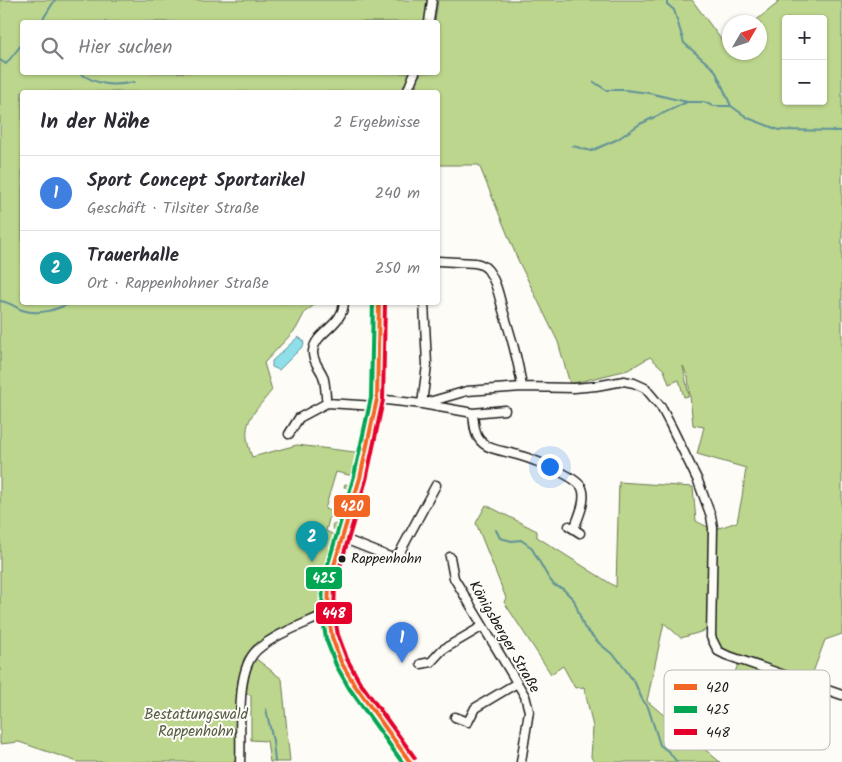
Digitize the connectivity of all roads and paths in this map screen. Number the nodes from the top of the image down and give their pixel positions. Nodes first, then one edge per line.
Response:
1 (432, 0) edge
2 (430, 20) edge
3 (414, 75) edge
4 (408, 90) edge
5 (440, 261) edge
6 (344, 305) edge
7 (379, 305) edge
8 (424, 305) edge
9 (522, 387) junction
10 (377, 402) junction
11 (327, 403) junction
12 (422, 404) junction
13 (505, 410) dead end
14 (473, 413) junction
15 (289, 434) dead end
16 (436, 485) dead end
17 (574, 529) dead end
18 (342, 538) junction
19 (450, 557) dead end
20 (328, 613) junction
21 (483, 626) junction
22 (420, 664) dead end
23 (768, 670) edge
24 (517, 683) junction
25 (830, 691) edge
26 (842, 695) edge
27 (455, 717) dead end
28 (240, 762) edge
29 (410, 762) edge
30 (522, 762) edge

1 - 2 street
3 - 4 street
5 - 9 street
6 - 11 street
7 - 10 street
8 - 12 street
9 - 12 street
9 - 23 street
10 - 11 street
10 - 12 street
10 - 18 street
11 - 15 street
12 - 14 street
13 - 14 street
14 - 17 street
16 - 18 street
18 - 20 street
19 - 21 street, Königsberger Straße
20 - 28 street
20 - 29 street
21 - 22 street
21 - 24 street, Königsberger Straße
24 - 27 street
24 - 30 street, Königsberger Straße
25 - 26 street

